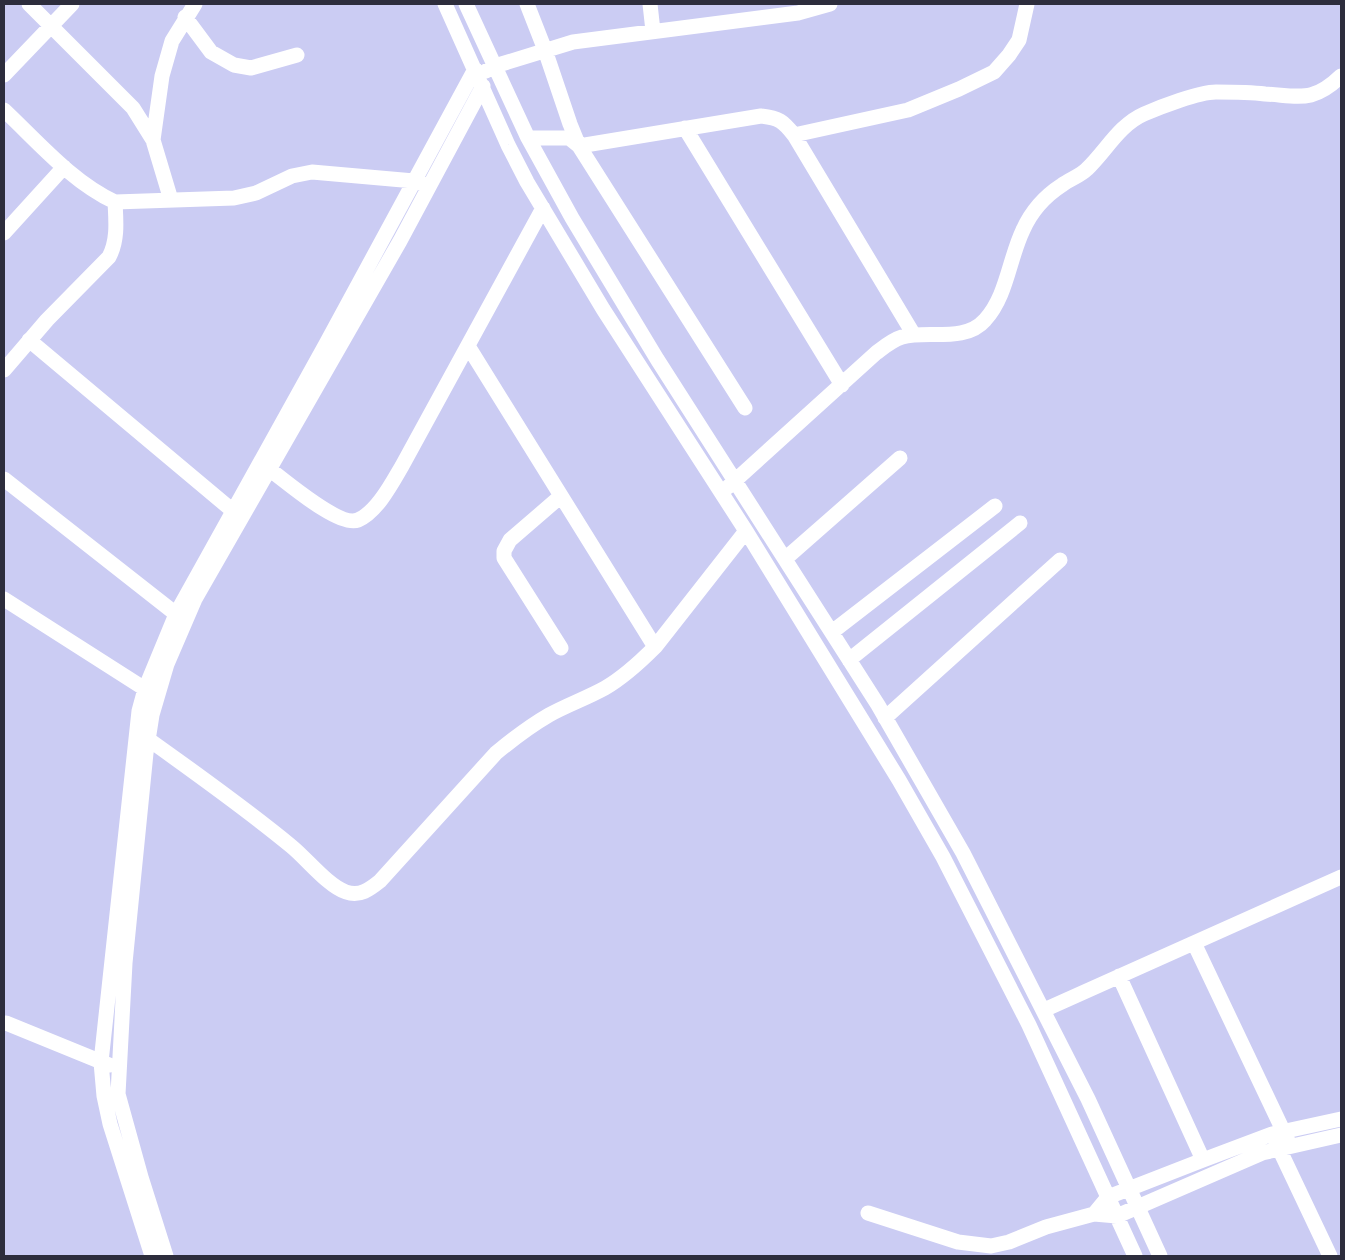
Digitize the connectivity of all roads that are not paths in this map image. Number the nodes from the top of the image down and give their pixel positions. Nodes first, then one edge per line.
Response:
1 (29, 4) edge
2 (72, 4) edge
3 (194, 4) edge
4 (445, 4) edge
5 (466, 4) edge
6 (527, 4) edge
7 (650, 4) edge
8 (830, 4) edge
9 (1027, 4) edge
10 (772, 10) edge
11 (185, 18) junction
12 (52, 25) junction
13 (654, 32) junction
14 (545, 50) junction
15 (297, 55) dead end
16 (494, 66) junction
17 (4, 75) edge
18 (479, 76) junction
19 (1341, 76) edge
20 (4, 111) edge
21 (685, 128) junction
22 (794, 135) junction
23 (528, 138) junction
24 (153, 140) junction
25 (579, 146) junction
26 (64, 167) junction
27 (414, 181) junction
28 (429, 186) junction
29 (171, 200) junction
30 (116, 202) junction
31 (544, 208) junction
32 (4, 233) edge
33 (914, 335) junction
34 (29, 340) junction
35 (468, 346) junction
36 (4, 370) edge
37 (842, 385) junction
38 (745, 408) dead end
39 (900, 458) dead end
40 (269, 469) junction
41 (4, 479) edge
42 (735, 482) junction
43 (722, 493) junction
44 (561, 496) junction
45 (995, 506) dead end
46 (233, 511) junction
47 (1020, 523) dead end
48 (746, 531) junction
49 (785, 559) junction
50 (1060, 560) dead end
51 (4, 599) edge
52 (176, 614) junction
53 (832, 632) junction
54 (655, 647) junction
55 (562, 648) dead end
56 (849, 660) junction
57 (145, 689) junction
58 (885, 718) junction
59 (148, 739) junction
60 (1341, 877) edge
61 (1194, 943) junction
62 (1119, 976) junction
63 (1044, 1010) junction
64 (6, 1023) dead end
65 (101, 1062) junction
66 (119, 1070) junction
67 (1341, 1119) edge
68 (1278, 1133) junction
69 (1341, 1135) edge
70 (1285, 1148) junction
71 (1204, 1160) junction
72 (1130, 1188) junction
73 (1108, 1197) junction
74 (1137, 1207) junction
75 (868, 1213) dead end
76 (1094, 1214) junction
77 (1116, 1216) junction
78 (152, 1256) edge
79 (166, 1256) edge
80 (1135, 1256) edge
81 (1160, 1256) edge
82 (1330, 1256) edge

1 - 12 street
2 - 12 street
3 - 11 street
4 - 18 street
5 - 16 street
6 - 14 street
7 - 13 street
8 - 10 street
9 - 22 street
10 - 13 street
11 - 15 street
11 - 24 street
12 - 17 street
12 - 24 street
13 - 14 street
14 - 16 street
14 - 25 street
16 - 18 street
16 - 23 street
18 - 27 street
18 - 28 street
18 - 31 street
19 - 33 street
20 - 26 street
21 - 22 street
21 - 25 street
21 - 37 street
22 - 33 street
23 - 25 street
23 - 42 street
24 - 29 street
25 - 38 street
26 - 30 street
26 - 32 street
27 - 28 street
27 - 29 street
27 - 46 street
28 - 40 street
29 - 30 street
30 - 34 street
31 - 35 street
31 - 43 street
33 - 37 street
34 - 36 street
34 - 46 street
35 - 40 street
35 - 44 street
37 - 42 street
39 - 49 street
40 - 59 street
41 - 52 street
42 - 43 street
42 - 49 street
43 - 48 street
44 - 54 street
44 - 55 street
45 - 53 street
46 - 52 street
47 - 56 street
48 - 54 street
48 - 73 street
49 - 53 street
50 - 58 street
51 - 57 street
52 - 57 street
53 - 56 street
54 - 59 street
56 - 58 street
57 - 65 street
58 - 63 street
59 - 66 street
60 - 61 street
61 - 62 street
61 - 68 street
62 - 63 street
62 - 71 street
63 - 72 street
64 - 65 street
65 - 66 street
65 - 78 street
66 - 79 street
67 - 68 street
68 - 70 street
68 - 71 street
69 - 70 street
70 - 74 street
70 - 82 street
71 - 72 street
72 - 73 street
72 - 74 street
73 - 76 street
73 - 77 street
74 - 77 street
74 - 81 street
75 - 76 street
76 - 77 street
77 - 80 street

